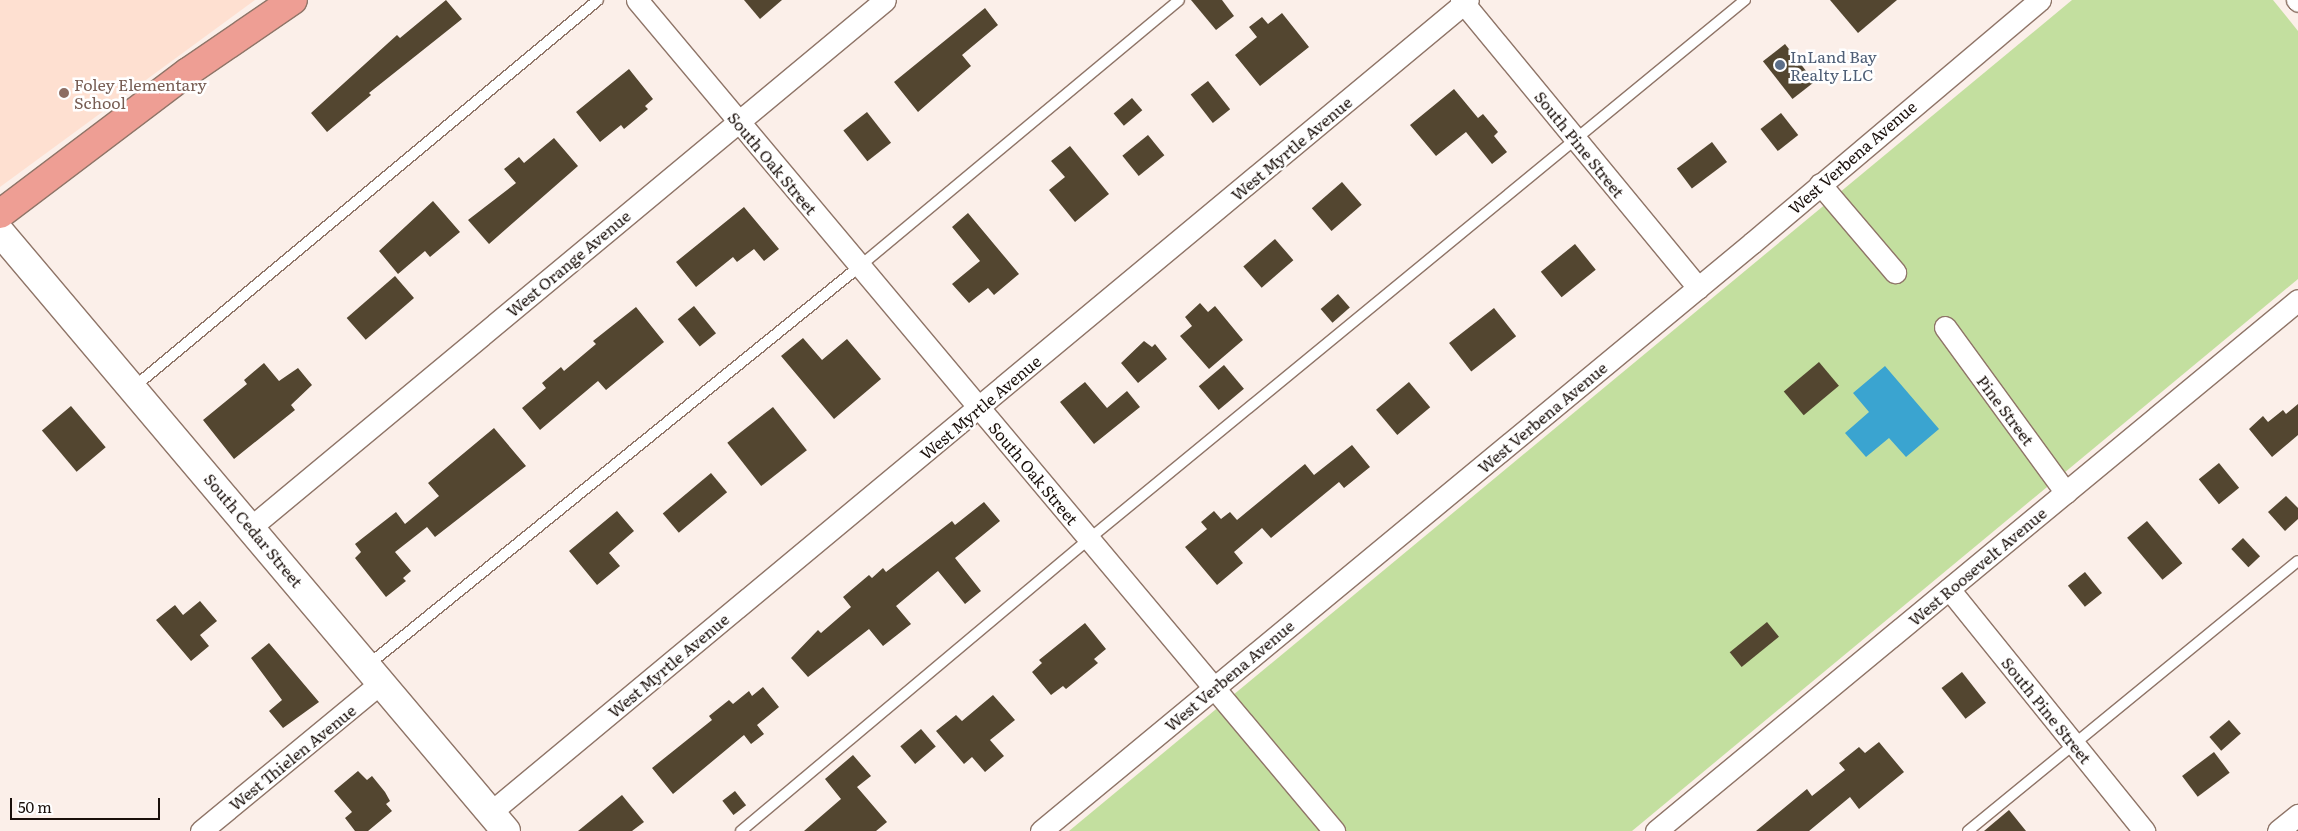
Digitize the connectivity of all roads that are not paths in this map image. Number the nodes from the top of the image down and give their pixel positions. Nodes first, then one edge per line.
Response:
1 (293, 0) edge
2 (598, 0) edge
3 (637, 0) edge
4 (885, 0) edge
5 (1179, 0) edge
6 (1745, 0) edge
7 (2040, 0) edge
8 (1465, 1) edge
9 (738, 121) junction
10 (1575, 138) junction
11 (1820, 184) junction
12 (0, 214) edge
13 (0, 232) edge
14 (860, 266) junction
15 (1895, 272) dead end
16 (1698, 288) junction
17 (2298, 300) edge
18 (1945, 327) dead end
19 (134, 387) junction
20 (979, 408) junction
21 (2066, 492) junction
22 (251, 527) junction
23 (1088, 539) junction
24 (2298, 561) edge
25 (1950, 589) junction
26 (375, 674) junction
27 (1213, 688) junction
28 (2075, 745) junction
29 (2298, 814) edge
30 (498, 822) edge
31 (201, 831) edge
32 (741, 831) edge
33 (1041, 831) edge
34 (1334, 831) edge
35 (1656, 831) edge
36 (1968, 831) edge
37 (2144, 831) edge
38 (2278, 831) edge

1 - 12 main road
2 - 19 lane
3 - 9 street, South Oak Street
4 - 9 street, West Orange Avenue
5 - 14 lane
6 - 10 lane
7 - 11 street, West Verbena Avenue
8 - 10 street, South Pine Street
8 - 20 street, West Myrtle Avenue
9 - 14 street, South Oak Street
9 - 22 street, West Orange Avenue
10 - 16 street, South Pine Street
10 - 23 lane
11 - 15 street
11 - 16 street, West Verbena Avenue
13 - 19 street, South Cedar Street
14 - 20 street, South Oak Street
14 - 26 lane
16 - 27 street, West Verbena Avenue
17 - 21 street, West Roosevelt Avenue
18 - 21 street, Pine Street
19 - 22 street, South Cedar Street
20 - 23 street, South Oak Street
20 - 30 street, West Myrtle Avenue
21 - 25 street, West Roosevelt Avenue
22 - 26 street, South Cedar Street
23 - 27 street, South Oak Street
23 - 32 lane
24 - 28 lane
25 - 28 street, South Pine Street
25 - 35 street, West Roosevelt Avenue
26 - 30 street, South Cedar Street
26 - 31 street, West Thielen Avenue
27 - 33 street, West Verbena Avenue
27 - 34 street, South Oak Street
28 - 36 lane
28 - 37 street, South Pine Street
29 - 38 street

